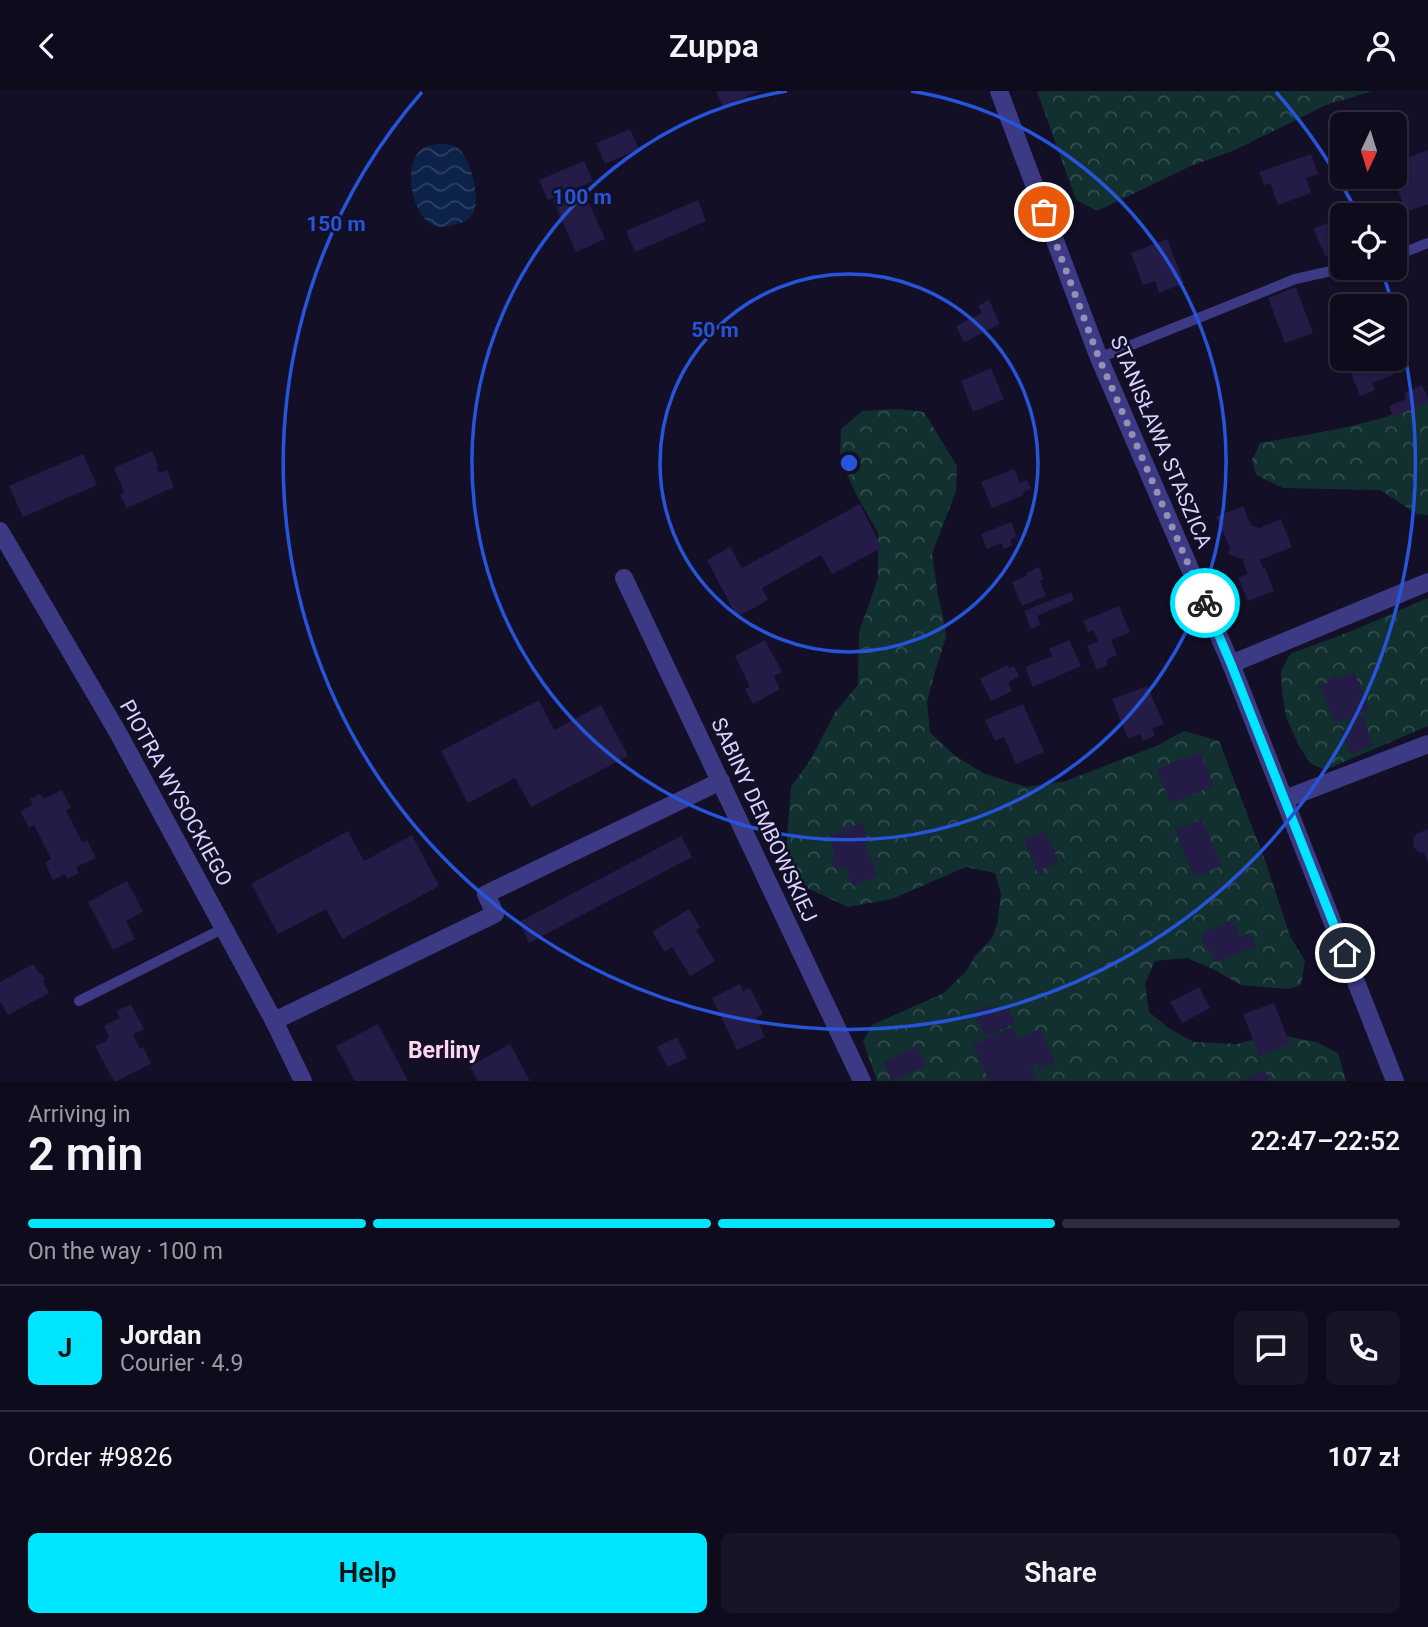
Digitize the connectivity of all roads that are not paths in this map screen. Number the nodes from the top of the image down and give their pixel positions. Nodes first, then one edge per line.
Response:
1 (999, 91) edge
2 (1428, 243) edge
3 (1407, 251) edge
4 (1330, 271) edge
5 (1099, 358) junction
6 (0, 531) edge
7 (624, 578) dead end
8 (1428, 582) edge
9 (1231, 664) junction
10 (1428, 744) edge
11 (721, 781) junction
12 (1285, 799) junction
13 (224, 928) junction
14 (79, 1001) dead end
15 (274, 1021) junction
16 (303, 1081) edge
17 (862, 1081) edge
18 (1395, 1081) edge

1 - 5 street, STANISŁAWA STASZICA
2 - 3 lane
4 - 5 lane
5 - 9 street, STANISŁAWA STASZICA
6 - 13 street, PIOTRA WYSOCKIEGO
7 - 11 street, SABINY DEMBOWSKIEJ
8 - 9 street
9 - 12 street, STANISŁAWA STASZICA
10 - 12 street
11 - 15 street
11 - 17 street, SABINY DEMBOWSKIEJ
12 - 18 street, STANISŁAWA STASZICA
13 - 14 lane
13 - 15 street, PIOTRA WYSOCKIEGO
15 - 16 street, PIOTRA WYSOCKIEGO

